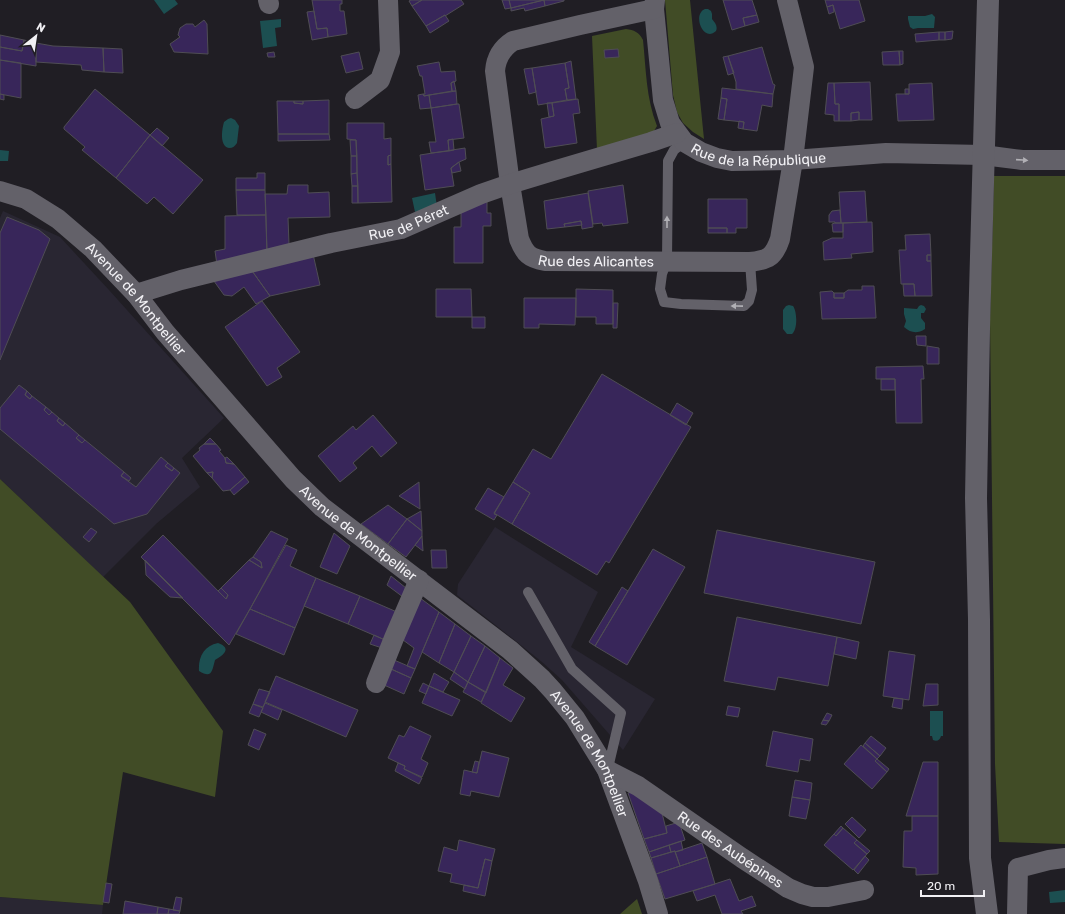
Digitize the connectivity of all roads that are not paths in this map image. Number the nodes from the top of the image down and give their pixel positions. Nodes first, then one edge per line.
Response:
1 (388, 0) edge
2 (787, 0) edge
3 (988, 0) edge
4 (655, 4) edge
5 (355, 99) dead end
6 (680, 138) junction
7 (983, 155) junction
8 (793, 160) junction
9 (1065, 160) edge
10 (510, 184) junction
11 (0, 191) edge
12 (667, 261) junction
13 (750, 262) junction
14 (136, 294) junction
15 (419, 580) junction
16 (528, 592) dead end
17 (376, 683) dead end
18 (607, 770) junction
19 (1065, 858) edge
20 (864, 890) dead end
21 (658, 914) edge
22 (987, 914) edge
23 (1017, 914) edge

1 - 5 street
2 - 8 street, Rue des Alicantes
3 - 7 street
4 - 6 street, Rue de la République
4 - 10 street, Rue des Alicantes
6 - 8 street, Rue de la République
6 - 10 street, Rue de Péret
12 -> 6 lane
7 - 8 street, Rue de la République
7 -> 9 street, Rue de la République
7 - 22 street
8 - 13 street, Rue des Alicantes
10 - 12 street, Rue des Alicantes
10 - 14 street, Rue de Péret
11 - 14 street, Avenue de Montpellier
12 - 13 street, Rue des Alicantes
13 -> 12 lane
14 - 15 street, Avenue de Montpellier
15 - 17 street
15 - 18 street, Avenue de Montpellier
16 - 18 lane
18 - 20 street, Rue des Aubépines
18 - 21 street, Avenue de Montpellier
19 - 23 street

